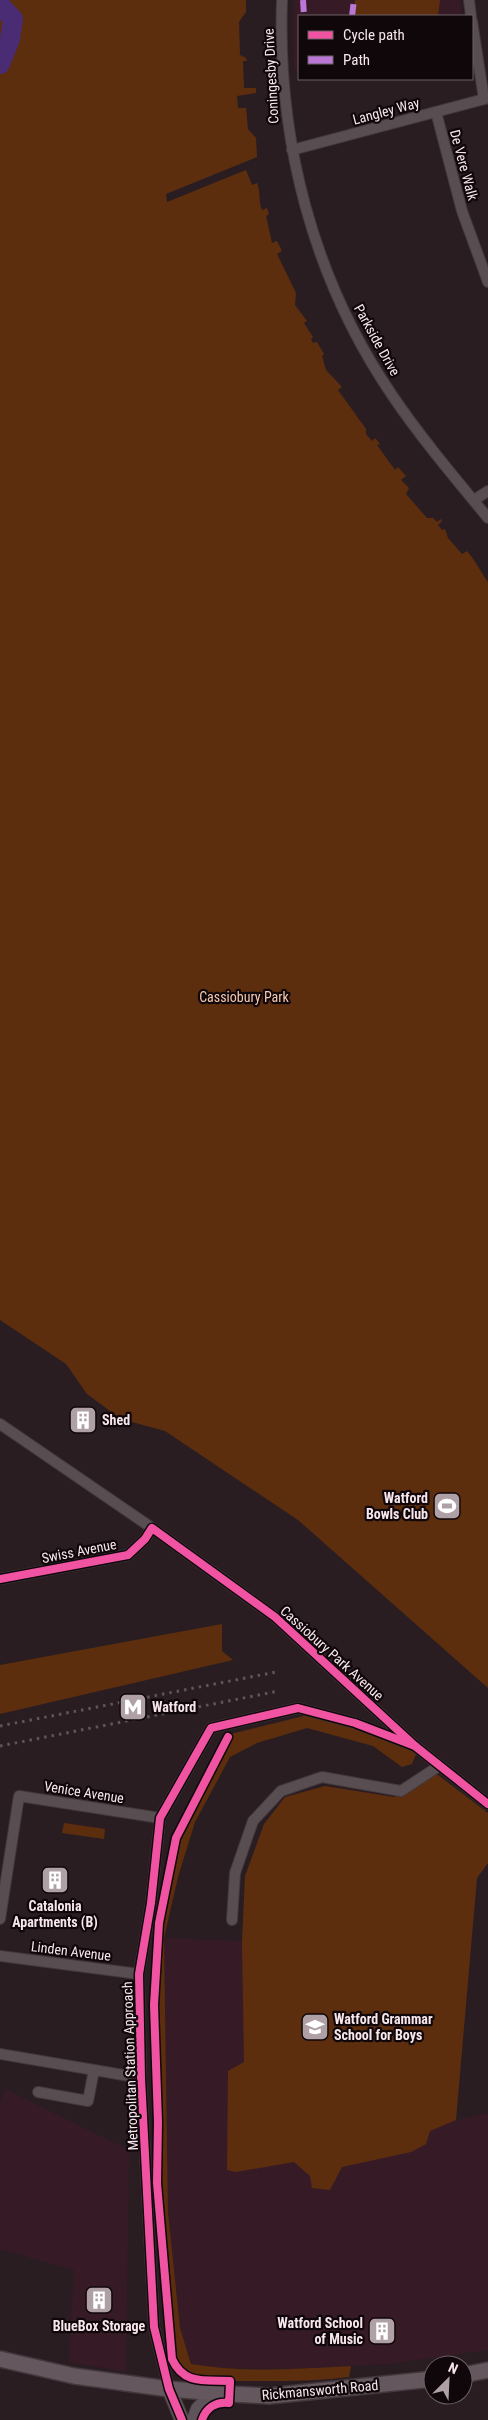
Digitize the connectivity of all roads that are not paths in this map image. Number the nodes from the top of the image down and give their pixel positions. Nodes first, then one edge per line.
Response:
1 (282, 0) edge
2 (468, 0) edge
3 (471, 15) edge
4 (473, 26) edge
5 (486, 99) edge
6 (436, 112) junction
7 (292, 150) junction
8 (488, 282) edge
9 (488, 491) edge
10 (474, 500) junction
11 (488, 518) edge
12 (0, 1424) edge
13 (152, 1528) junction
14 (0, 1579) edge
15 (415, 1746) junction
16 (439, 1766) junction
17 (488, 1804) edge
18 (160, 1818) junction
19 (0, 1919) edge
20 (232, 1920) dead end
21 (0, 1956) edge
22 (139, 1974) junction
23 (0, 2054) edge
24 (94, 2070) junction
25 (141, 2078) junction
26 (38, 2092) dead end
27 (0, 2359) edge
28 (488, 2370) edge
29 (473, 2373) edge
30 (423, 2379) edge
31 (169, 2389) junction
32 (214, 2393) junction
33 (182, 2420) edge
34 (194, 2420) edge

1 - 7 street, Coningesby Drive
2 - 3 street
4 - 5 street
5 - 6 street, Langley Way
6 - 7 street, Langley Way
6 - 8 street, De Vere Walk
7 - 10 street, Parkside Drive
9 - 10 street
10 - 11 street, Parkside Drive
12 - 13 street, Cassiobury Park Avenue
13 - 14 street, Swiss Avenue
13 - 15 street, Cassiobury Park Avenue
15 - 16 street, Cassiobury Park Avenue
15 - 18 street, Metropolitan Station Approach
16 - 17 street, Cassiobury Park Avenue
16 - 20 street
18 - 19 street, Venice Avenue
18 - 22 street, Metropolitan Station Approach
21 - 22 street, Linden Avenue
22 - 25 street, Metropolitan Station Approach
23 - 24 street
24 - 25 street
24 - 26 street
25 - 31 street, Metropolitan Station Approach
27 - 31 main road, Rickmansworth Road
28 - 29 main road
30 - 32 main road, Rickmansworth Road
31 - 32 main road, Rickmansworth Road
31 - 33 street
32 - 34 street

